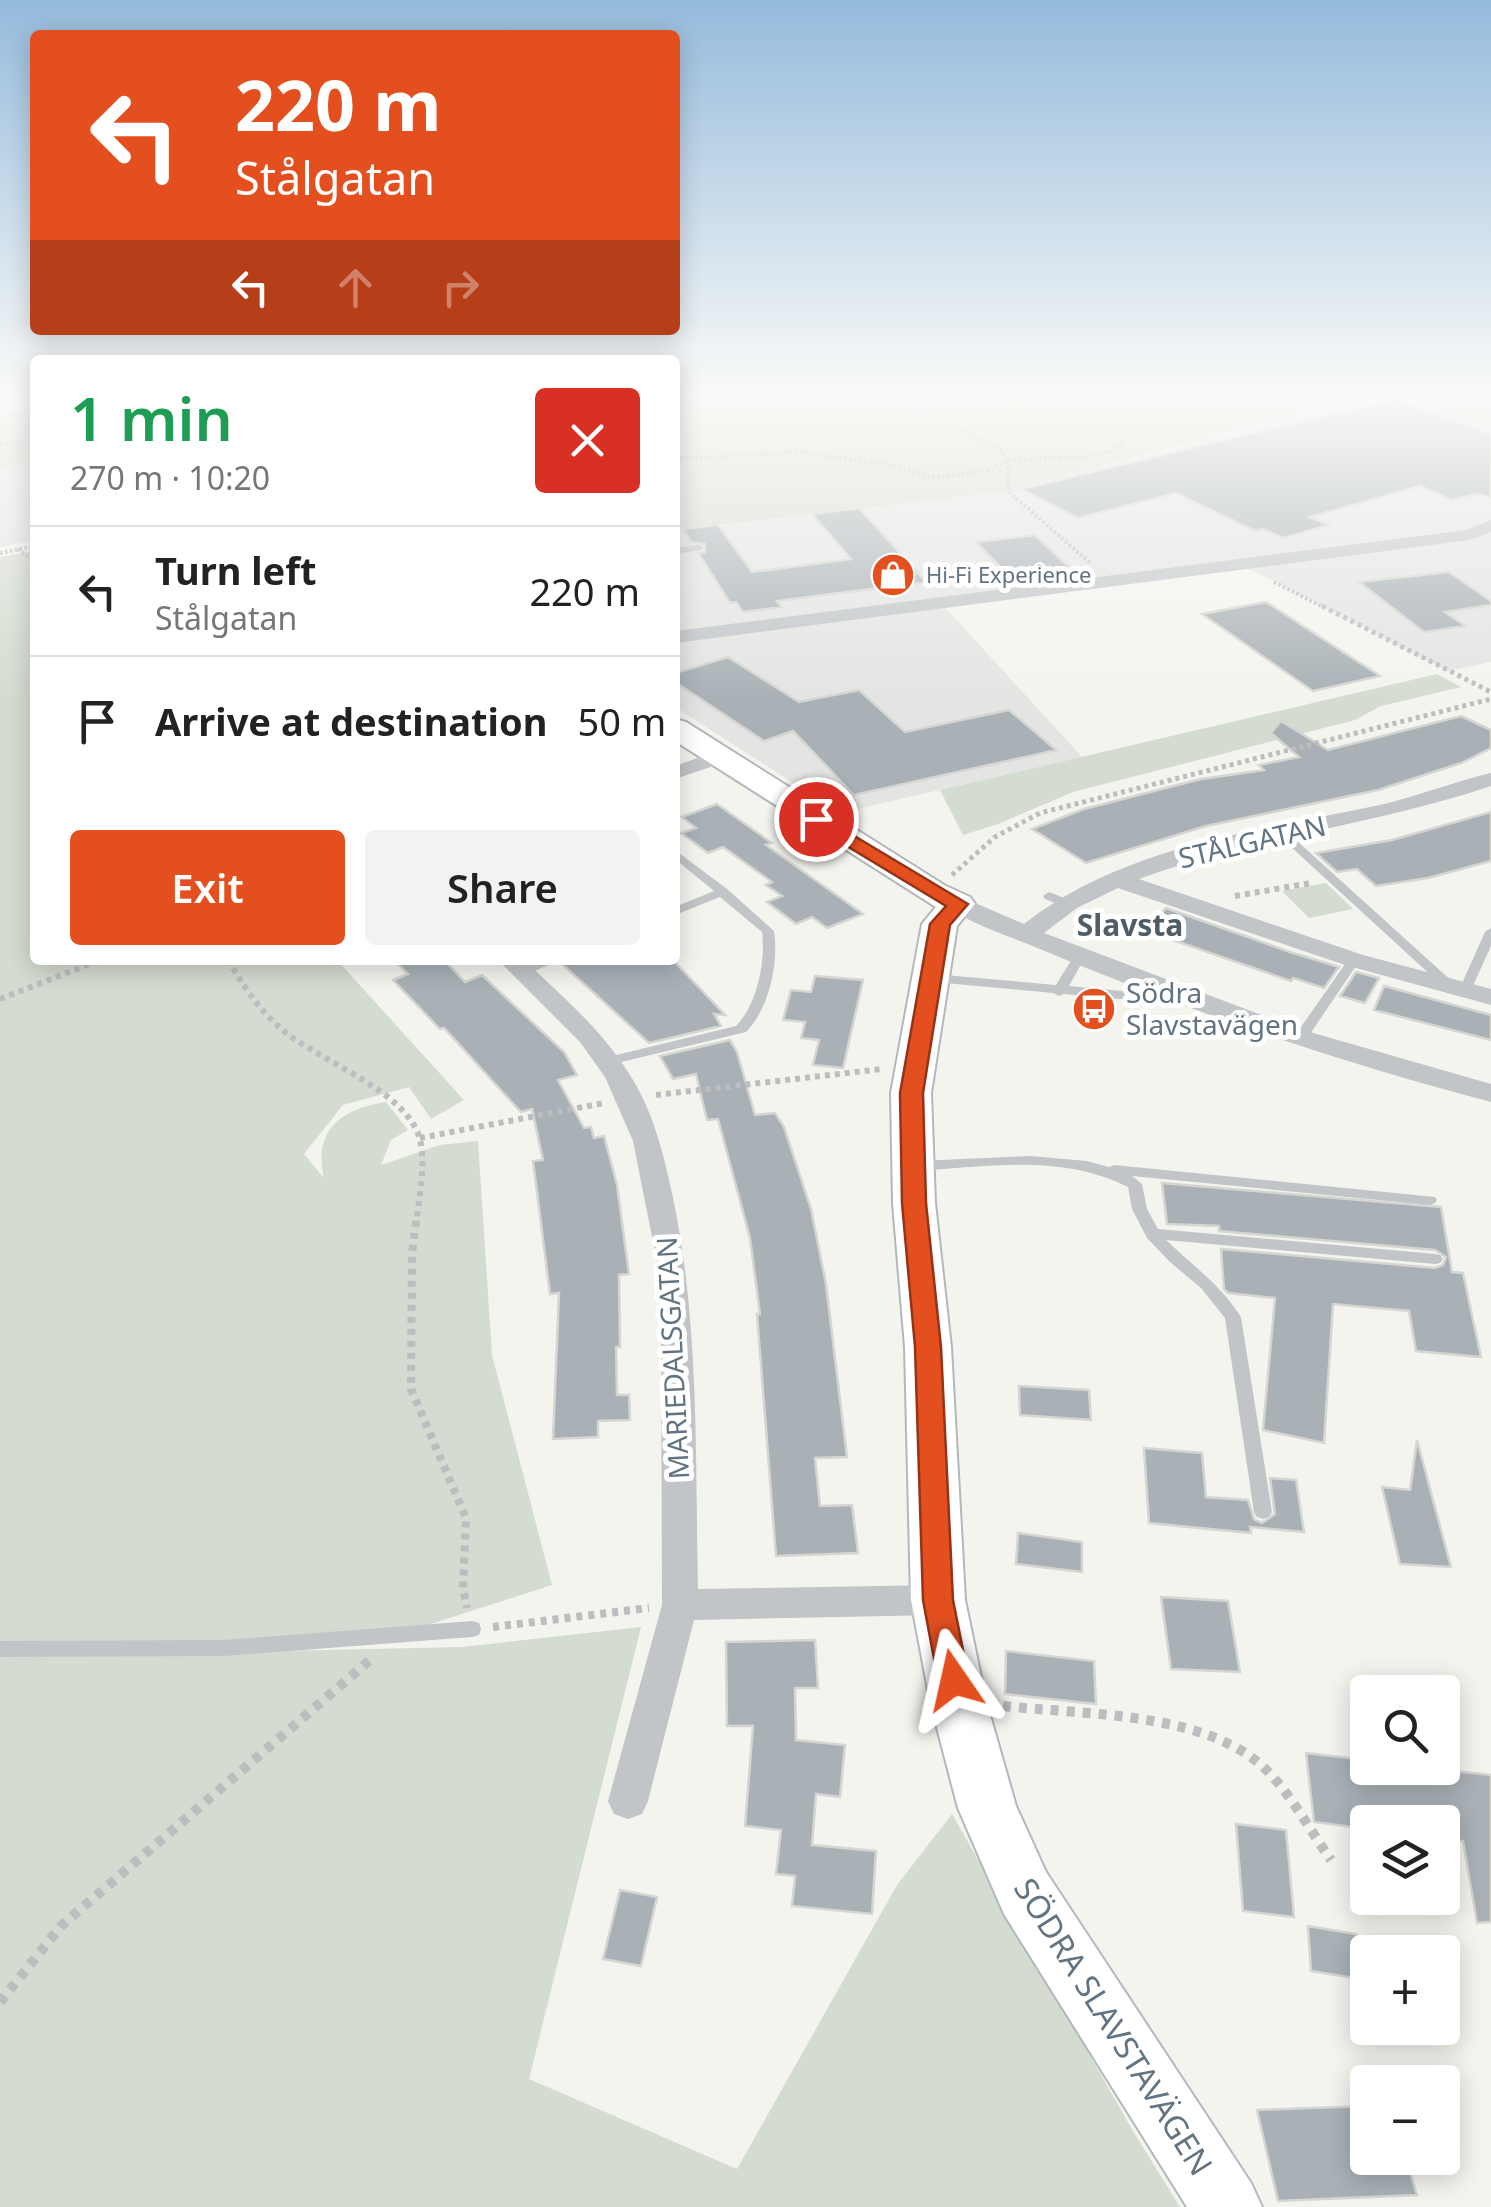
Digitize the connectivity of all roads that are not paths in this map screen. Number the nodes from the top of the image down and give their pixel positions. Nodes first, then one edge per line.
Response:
1 (1491, 525) edge
2 (699, 548) dead end
3 (680, 550) edge
4 (680, 633) edge
5 (680, 731) edge
6 (717, 757) junction
7 (680, 770) edge
8 (1491, 778) edge
9 (1282, 832) junction
10 (680, 857) edge
11 (1119, 880) junction
12 (723, 892) junction
13 (945, 898) junction
14 (680, 909) edge
15 (1491, 932) edge
16 (1026, 935) junction
17 (1079, 957) junction
18 (1354, 960) junction
19 (516, 966) edge
20 (928, 978) junction
21 (1458, 989) junction
22 (1059, 992) junction
23 (1491, 998) edge
24 (1187, 1000) junction
25 (1300, 1040) junction
26 (608, 1061) junction
27 (1491, 1093) edge
28 (914, 1166) junction
29 (1103, 1169) junction
30 (1430, 1200) dead end
31 (1152, 1234) junction
32 (1435, 1259) dead end
33 (1262, 1512) dead end
34 (938, 1600) junction
35 (680, 1604) junction
36 (472, 1629) road end
37 (0, 1649) edge
38 (628, 1801) dead end
39 (1228, 2207) edge

1 - 4 street
2 - 3 lane
5 - 6 street
6 - 7 street
6 - 13 street
8 - 9 street, STÅLGATAN
9 - 11 street, STÅLGATAN
9 - 21 lane
10 - 12 lane
11 - 16 street, STÅLGATAN
11 - 18 street
12 - 14 lane
12 - 26 lane
13 - 16 street
13 - 20 street, SÖDRA SLAVSTAVÄGEN
15 - 21 lane
16 - 17 street
17 - 22 lane
17 - 24 street
18 - 21 street
18 - 25 lane
19 - 26 street, MARIEDALSGATAN
20 - 22 lane
20 - 28 street, SÖDRA SLAVSTAVÄGEN
21 - 23 street
22 - 24 lane
24 - 25 street
25 - 27 street
26 - 35 street, MARIEDALSGATAN
28 - 29 lane
28 - 34 street, SÖDRA SLAVSTAVÄGEN
29 - 30 lane
29 - 31 lane
31 - 32 lane
31 - 33 lane
34 - 35 street
34 - 39 street, SÖDRA SLAVSTAVÄGEN
35 - 38 street, MARIEDALSGATAN
36 - 37 lane

